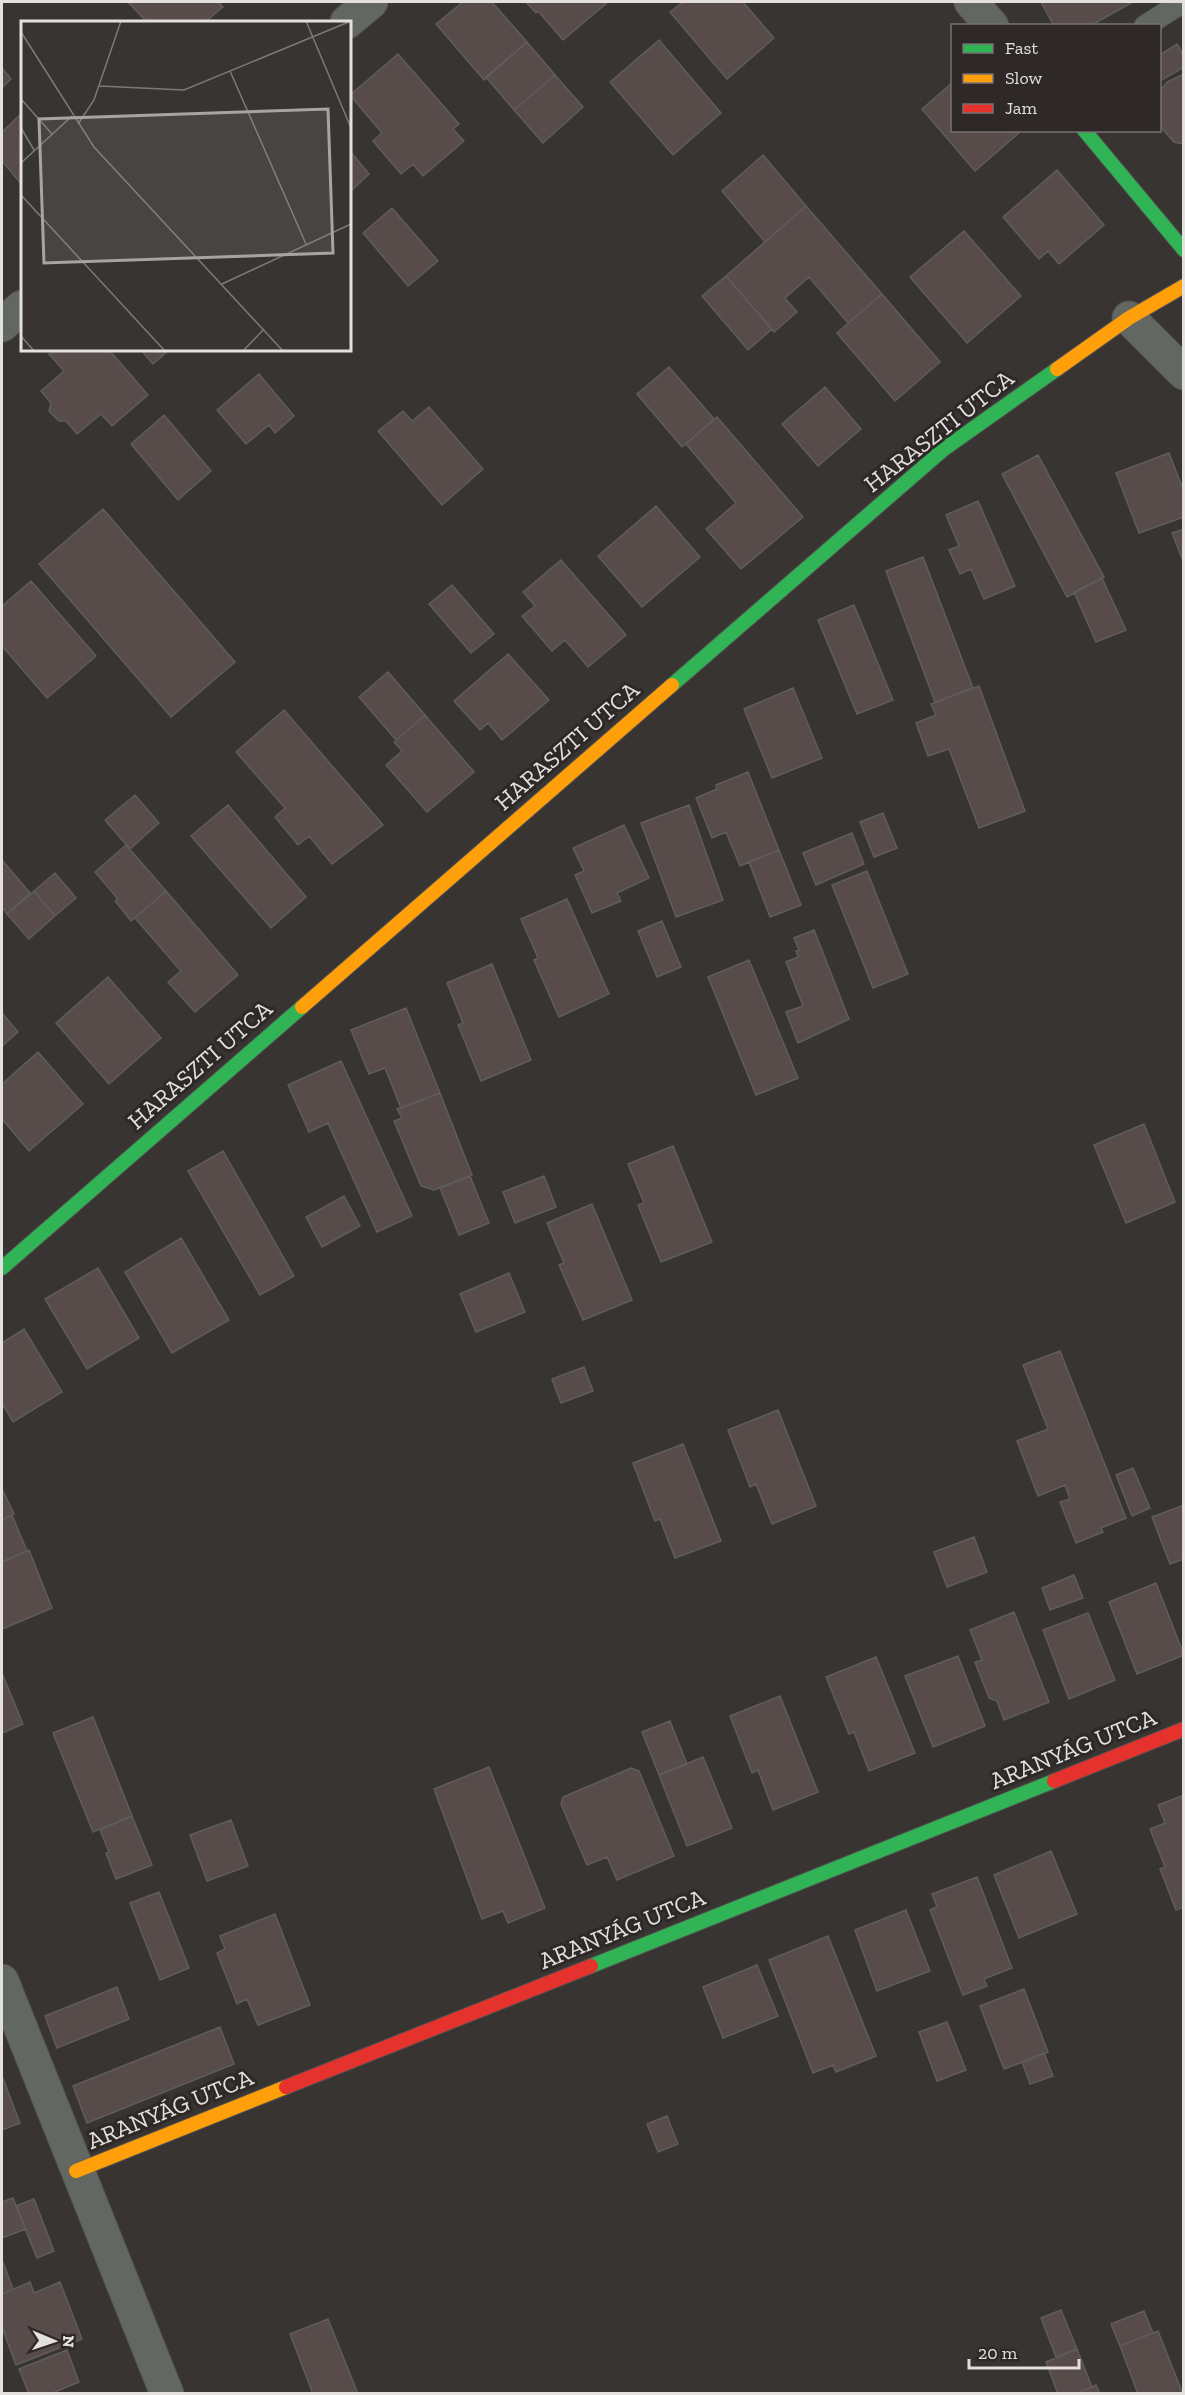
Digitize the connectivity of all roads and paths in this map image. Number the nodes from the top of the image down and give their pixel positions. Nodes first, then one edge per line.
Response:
1 (371, 2) edge
2 (971, 2) edge
3 (1183, 2) edge
4 (348, 21) edge
5 (990, 24) edge
6 (1148, 24) edge
7 (1086, 132) edge
8 (1184, 250) edge
9 (1184, 286) edge
10 (21, 308) edge
11 (1129, 318) junction
12 (2, 325) edge
13 (1184, 373) edge
14 (2, 1268) edge
15 (1184, 1729) edge
16 (2, 1981) edge
17 (76, 2170) junction
18 (167, 2394) edge

1 - 4 street
2 - 5 street
3 - 6 lane
7 - 8 main road
9 - 11 main road, HARASZTI UTCA
10 - 12 street
11 - 13 street
11 - 14 main road, HARASZTI UTCA
15 - 17 main road, ARANYÁG UTCA
16 - 17 street
17 - 18 street

